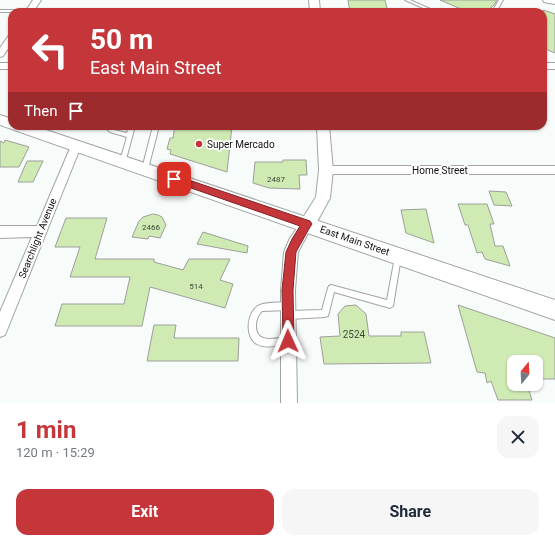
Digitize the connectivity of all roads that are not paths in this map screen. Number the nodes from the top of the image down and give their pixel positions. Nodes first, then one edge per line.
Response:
1 (407, 0) edge
2 (547, 0) edge
3 (555, 2) edge
4 (426, 8) edge
5 (8, 43) edge
6 (0, 54) edge
7 (30, 130) edge
8 (111, 130) edge
9 (131, 130) edge
10 (155, 130) edge
11 (323, 130) edge
12 (130, 136) junction
13 (76, 146) junction
14 (123, 162) junction
15 (145, 169) junction
16 (326, 170) junction
17 (555, 170) edge
18 (307, 224) junction
19 (40, 231) junction
20 (0, 232) edge
21 (398, 255) junction
22 (555, 310) edge
23 (288, 311) junction
24 (0, 330) edge
25 (288, 341) junction
26 (289, 403) edge

1 - 4 lane
2 - 3 street
5 - 6 street
7 - 13 main road, East Main Street
8 - 12 lane
9 - 12 lane
10 - 15 lane
11 - 16 street
12 - 14 lane
13 - 14 main road, East Main Street
13 - 19 street, Searchlight Avenue
14 - 15 main road, East Main Street
15 - 18 main road, East Main Street
16 - 17 street, Home Street
16 - 18 street
18 - 21 main road, East Main Street
18 - 23 street
19 - 20 street
19 - 24 street, Searchlight Avenue
21 - 22 main road, East Main Street
21 - 23 lane
23 - 25 street
23 - 25 lane
25 - 26 street

